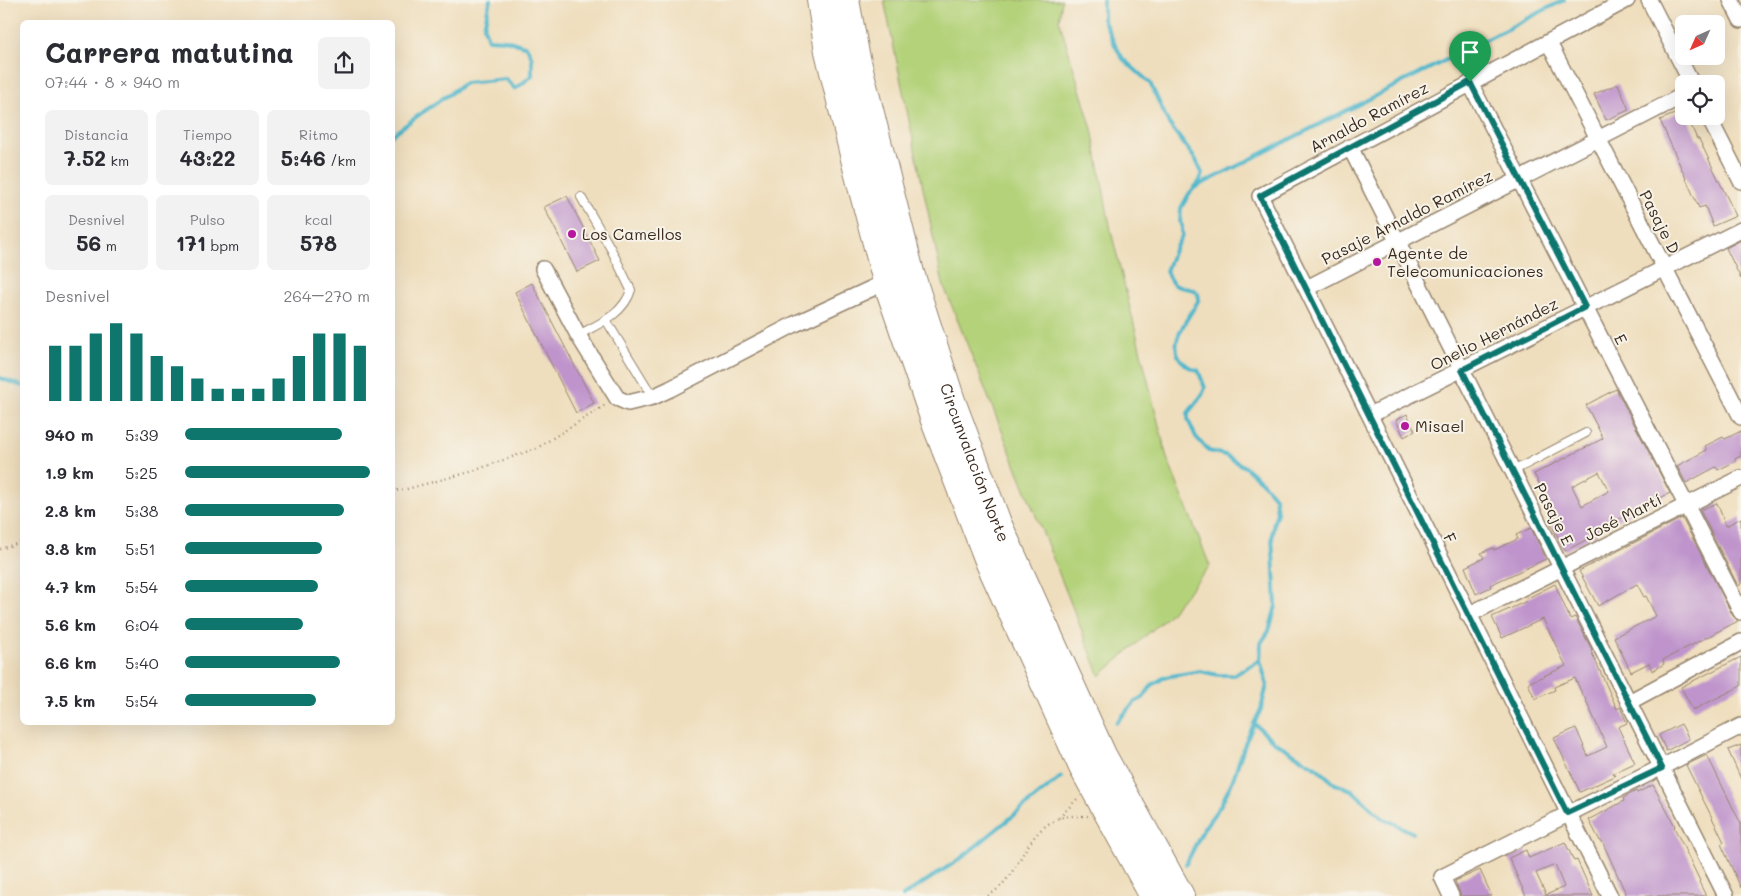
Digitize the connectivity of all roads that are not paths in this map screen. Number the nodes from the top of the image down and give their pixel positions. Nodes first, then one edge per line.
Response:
1 (821, 0) edge
2 (844, 0) edge
3 (1627, 0) edge
4 (1649, 0) edge
5 (1731, 0) edge
6 (1741, 20) edge
7 (1549, 43) junction
8 (1687, 75) edge
9 (1470, 82) junction
10 (1675, 100) edge
11 (1713, 125) edge
12 (1598, 140) junction
13 (1350, 147) junction
14 (1520, 179) junction
15 (1741, 181) edge
16 (1260, 196) joint
17 (581, 197) dead end
18 (1741, 230) edge
19 (1397, 241) junction
20 (1664, 267) junction
21 (543, 269) dead end
22 (899, 277) junction
23 (1306, 288) junction
24 (1585, 307) junction
25 (606, 320) junction
26 (578, 335) junction
27 (1462, 370) junction
28 (653, 397) junction
29 (1370, 416) junction
30 (1741, 417) edge
31 (1586, 433) dead end
32 (1513, 471) junction
33 (1741, 478) edge
34 (1686, 506) junction
35 (1562, 568) junction
36 (1740, 606) edge
37 (1468, 615) junction
38 (1741, 642) edge
39 (1629, 702) junction
40 (1741, 726) edge
41 (1662, 768) junction
42 (1567, 813) junction
43 (1154, 896) edge
44 (1180, 896) edge
45 (1451, 896) edge
46 (1610, 896) edge
47 (1726, 896) edge

1 - 22 highway, Circunvalación Norte
2 - 22 highway, Circunvalación Norte
3 - 7 street, Arnaldo Ramírez
4 - 8 street
5 - 6 street
7 - 9 street, Arnaldo Ramírez
7 - 12 street, Pasaje D
9 - 13 street, Arnaldo Ramírez
9 - 14 street, E
10 - 12 street, Pasaje Arnaldo Ramírez
11 - 15 street
12 - 14 street, Pasaje Arnaldo Ramírez
12 - 20 street, Pasaje D
13 - 16 street, Arnaldo Ramírez
13 - 19 street, Pasaje E
14 - 19 street, Pasaje Arnaldo Ramírez
14 - 24 street, E
16 - 23 street, F
17 - 25 lane
18 - 20 street, Onelio Hernández
19 - 23 street, Pasaje Arnaldo Ramírez
19 - 27 street, Pasaje E
20 - 24 street, Onelio Hernández
20 - 30 street, Pasaje D
21 - 26 street
22 - 28 street
22 - 43 highway, Circunvalación Norte
22 - 44 highway, Circunvalación Norte
23 - 29 street, F
24 - 27 street, Onelio Hernández
24 - 34 street, E
25 - 26 lane
25 - 28 lane
26 - 28 street
27 - 29 street, Onelio Hernández
27 - 32 street, Pasaje E
29 - 37 street, F
31 - 32 lane
32 - 35 street, Pasaje E
33 - 34 street, José Martí
34 - 35 street, José Martí
34 - 36 street, E
35 - 37 street, José Martí
35 - 39 street, Pasaje E
37 - 42 street, F
38 - 39 street
39 - 41 street, Pasaje E
40 - 41 street
41 - 42 street
41 - 47 street, Pasaje E
42 - 45 street
42 - 46 street, F

